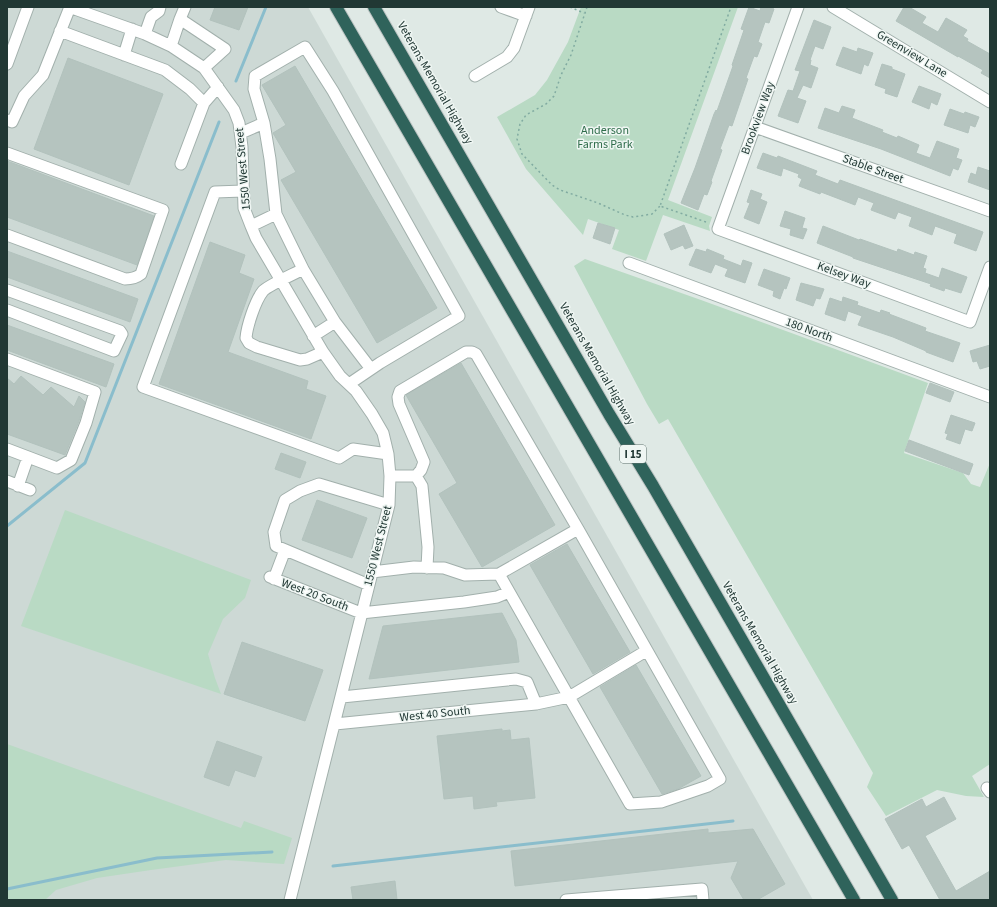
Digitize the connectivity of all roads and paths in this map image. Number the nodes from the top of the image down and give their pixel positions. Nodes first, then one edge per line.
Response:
1 (28, 7) edge
2 (70, 7) edge
3 (160, 7) edge
4 (185, 7) edge
5 (336, 7) edge
6 (374, 7) edge
7 (501, 7) edge
8 (570, 7) edge
9 (587, 7) edge
10 (731, 7) edge
11 (798, 7) edge
12 (833, 7) edge
13 (527, 12) edge
14 (584, 13) junction
15 (180, 20) junction
16 (132, 29) junction
17 (60, 31) junction
18 (145, 34) junction
19 (171, 46) junction
20 (124, 55) junction
21 (7, 64) edge
22 (204, 68) junction
23 (475, 76) dead end
24 (218, 87) junction
25 (990, 102) edge
26 (204, 103) junction
27 (7, 120) edge
28 (264, 123) junction
29 (755, 127) junction
30 (241, 133) junction
31 (7, 153) edge
32 (181, 164) dead end
33 (243, 191) junction
34 (660, 206) junction
35 (990, 211) edge
36 (276, 214) junction
37 (706, 222) dead end
38 (251, 226) junction
39 (718, 229) joint
40 (7, 235) edge
41 (629, 264) dead end
42 (990, 267) edge
43 (304, 269) junction
44 (281, 281) junction
45 (7, 290) edge
46 (7, 310) edge
47 (335, 322) junction
48 (313, 336) junction
49 (323, 352) junction
50 (7, 358) edge
51 (371, 369) junction
52 (349, 384) junction
53 (990, 397) edge
54 (7, 449) edge
55 (388, 454) junction
56 (28, 457) junction
57 (390, 476) junction
58 (416, 476) junction
59 (7, 481) edge
60 (18, 486) junction
61 (30, 490) dead end
62 (389, 505) junction
63 (578, 529) junction
64 (285, 550) junction
65 (427, 568) junction
66 (372, 572) junction
67 (499, 574) junction
68 (369, 585) junction
69 (509, 592) junction
70 (361, 613) junction
71 (646, 651) junction
72 (342, 697) junction
73 (569, 697) junction
74 (536, 704) junction
75 (335, 724) junction
76 (668, 896) edge
77 (612, 898) edge
78 (290, 900) edge
79 (566, 900) edge
80 (703, 900) edge
81 (854, 900) edge
82 (892, 900) edge

1 - 21 street
2 - 16 street, 1550 West Street
2 - 17 street
3 - 18 street
4 - 15 street
5 - 81 highway, I 15
6 - 82 highway, Veterans Memorial Highway / I 15
7 - 13 street
8 - 14 path
9 - 14 path
10 - 34 path
11 - 29 street, Brookview Way
12 - 25 street, Greenview Lane
13 - 23 street
14 - 34 path
15 - 19 street
15 - 22 street
16 - 18 street, 1550 West Street
16 - 20 street
17 - 20 street
17 - 27 street
18 - 19 street, 1550 West Street
19 - 22 street, 1550 West Street
20 - 26 street
22 - 24 street, 1550 West Street
24 - 26 street
24 - 30 street, 1550 West Street
26 - 32 street
28 - 30 street
28 - 36 street
28 - 51 street
29 - 35 street, Stable Street
29 - 39 street, Brookview Way
30 - 33 street, 1550 West Street
31 - 40 street
33 - 38 street, 1550 West Street
33 - 55 street
34 - 37 path
36 - 38 street
36 - 43 street
38 - 44 street, 1550 West Street
39 - 42 street, Kelsey Way
41 - 53 street, 180 North
43 - 44 street
43 - 47 street
44 - 48 street, 1550 West Street
44 - 49 street
45 - 46 street
47 - 48 street
47 - 51 street
48 - 49 street, 1550 West Street
49 - 52 street, 1550 West Street
50 - 56 street
51 - 52 street
52 - 55 street, 1550 West Street
54 - 56 street
55 - 57 street, 1550 West Street
56 - 60 street
57 - 58 street
57 - 62 street, 1550 West Street
58 - 63 street
58 - 65 street
59 - 60 street
60 - 61 street
62 - 64 street
62 - 66 street, 1550 West Street
63 - 67 street
63 - 71 street
64 - 68 street
64 - 70 street, West 20 South
65 - 66 street
65 - 67 street
66 - 68 street, 1550 West Street
67 - 69 street
68 - 70 street, 1550 West Street
69 - 70 street
69 - 73 street
70 - 72 street, 1550 West Street
71 - 73 street, West 40 South
71 - 73 street
72 - 74 street
72 - 75 street, 1550 West Street
73 - 74 street, West 40 South
74 - 75 street, West 40 South
75 - 78 street, 1550 West Street
76 - 77 street
76 - 80 street
77 - 79 street

